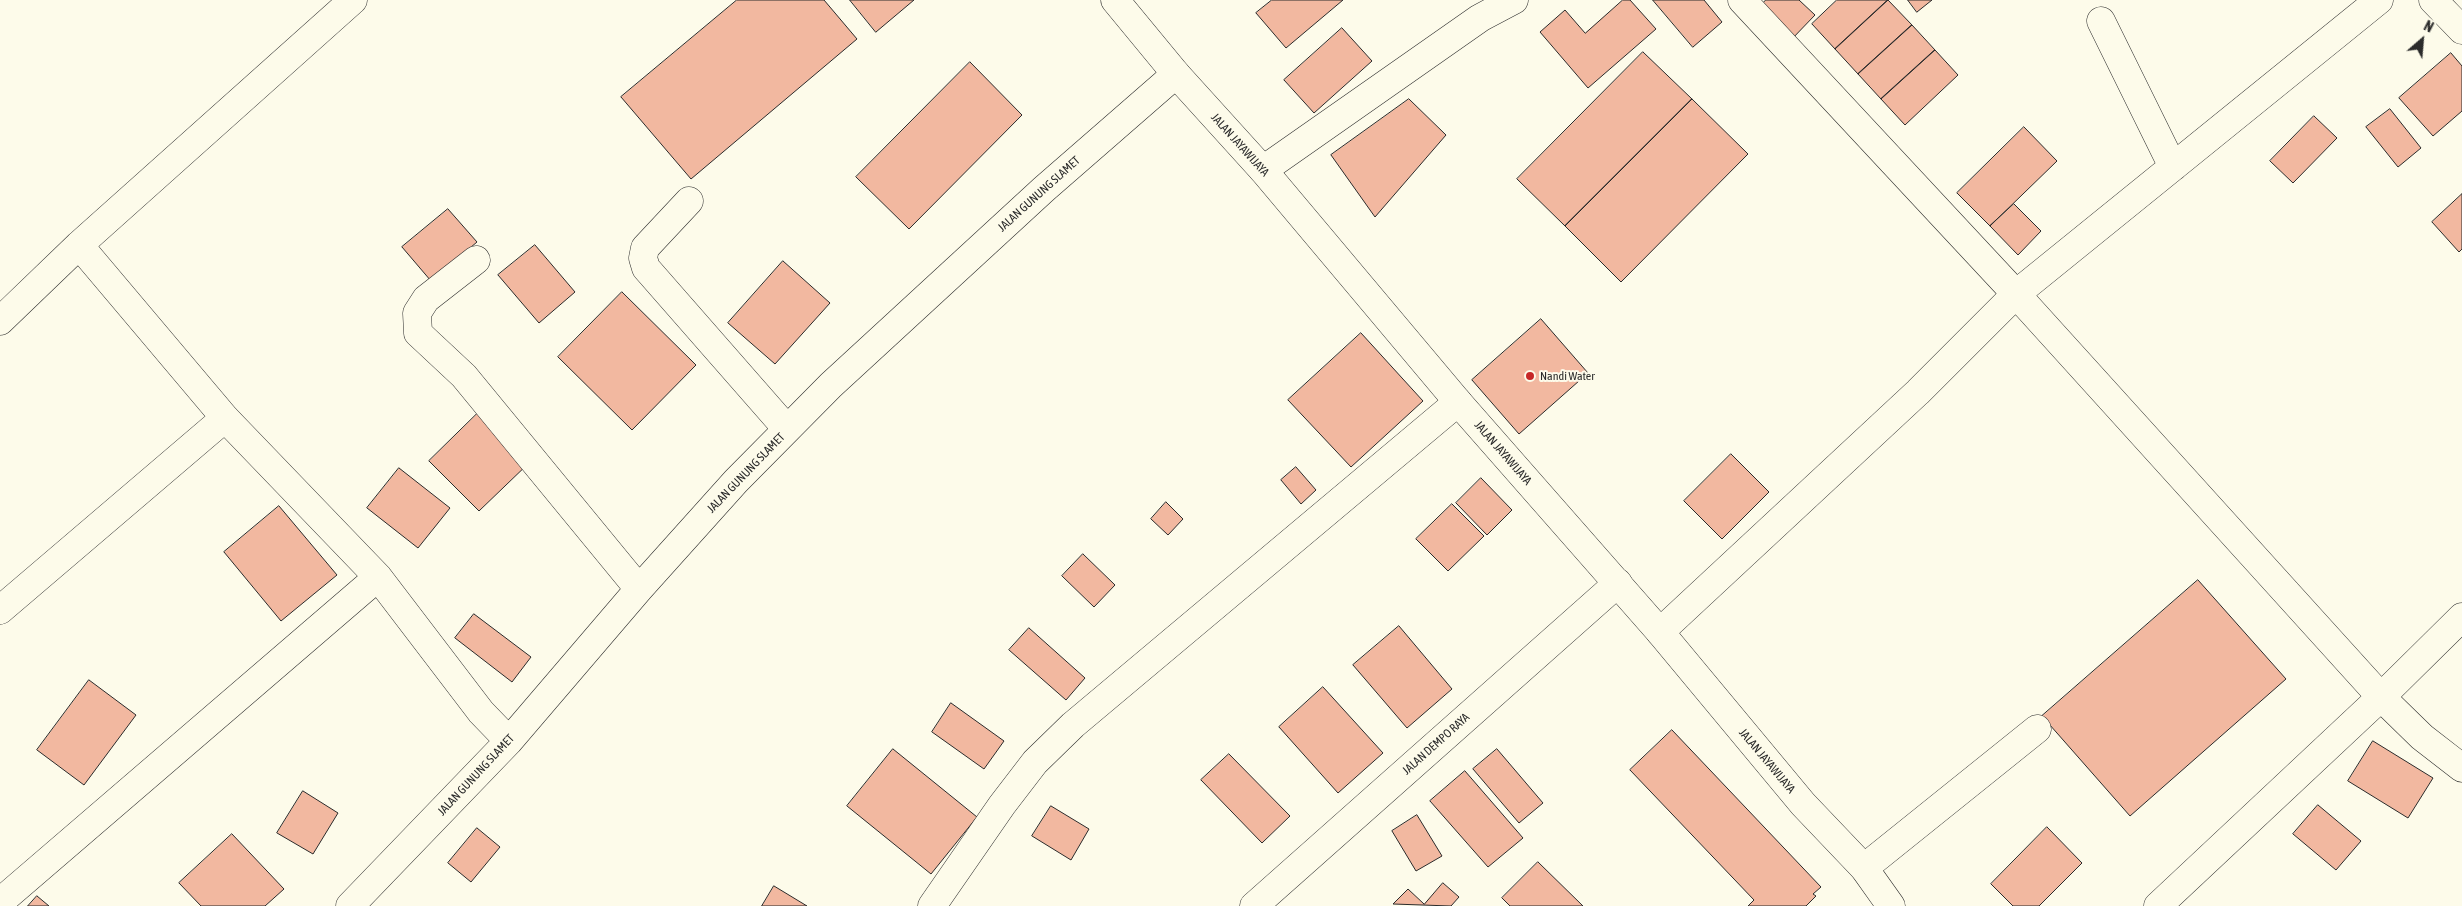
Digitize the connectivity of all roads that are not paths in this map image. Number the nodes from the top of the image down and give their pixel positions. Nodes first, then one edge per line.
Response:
1 (353, 0) edge
2 (1115, 0) edge
3 (1514, 0) edge
4 (1742, 0) edge
5 (2379, 0) edge
6 (2432, 0) edge
7 (2101, 22) dead end
8 (2462, 30) edge
9 (1176, 74) junction
10 (2173, 167) junction
11 (1264, 170) junction
12 (689, 202) dead end
13 (79, 245) junction
14 (476, 260) dead end
15 (2016, 294) junction
16 (0, 321) edge
17 (1458, 402) junction
18 (225, 418) junction
19 (787, 429) junction
20 (378, 577) junction
21 (1618, 583) junction
22 (638, 589) junction
23 (0, 610) edge
24 (2462, 617) edge
25 (1660, 632) junction
26 (2381, 697) junction
27 (2037, 729) dead end
28 (509, 741) junction
29 (2462, 768) edge
30 (1864, 868) junction
31 (0, 902) edge
32 (1888, 905) edge
33 (350, 906) edge
34 (932, 906) edge
35 (1254, 906) edge
36 (2158, 906) edge

1 - 13 street
2 - 9 street, JALAN JAYAWIJAYA
3 - 11 street
4 - 15 street
5 - 10 street
6 - 8 street
7 - 10 street
9 - 11 street, JALAN JAYAWIJAYA
9 - 19 street, JALAN GUNUNG SLAMET
10 - 15 street
11 - 17 street, JALAN JAYAWIJAYA
12 - 19 street
13 - 16 street
13 - 18 street
14 - 22 street
15 - 25 street
15 - 26 street
17 - 21 street, JALAN JAYAWIJAYA
17 - 34 street
18 - 20 street
18 - 23 street
19 - 22 street, JALAN GUNUNG SLAMET
20 - 28 street
20 - 31 street
21 - 25 street, JALAN JAYAWIJAYA
21 - 35 street, JALAN DEMPO RAYA
22 - 28 street, JALAN GUNUNG SLAMET
24 - 26 street
25 - 30 street, JALAN JAYAWIJAYA
26 - 29 street
26 - 36 street
27 - 30 street
28 - 33 street, JALAN GUNUNG SLAMET
30 - 32 street, JALAN JAYAWIJAYA

